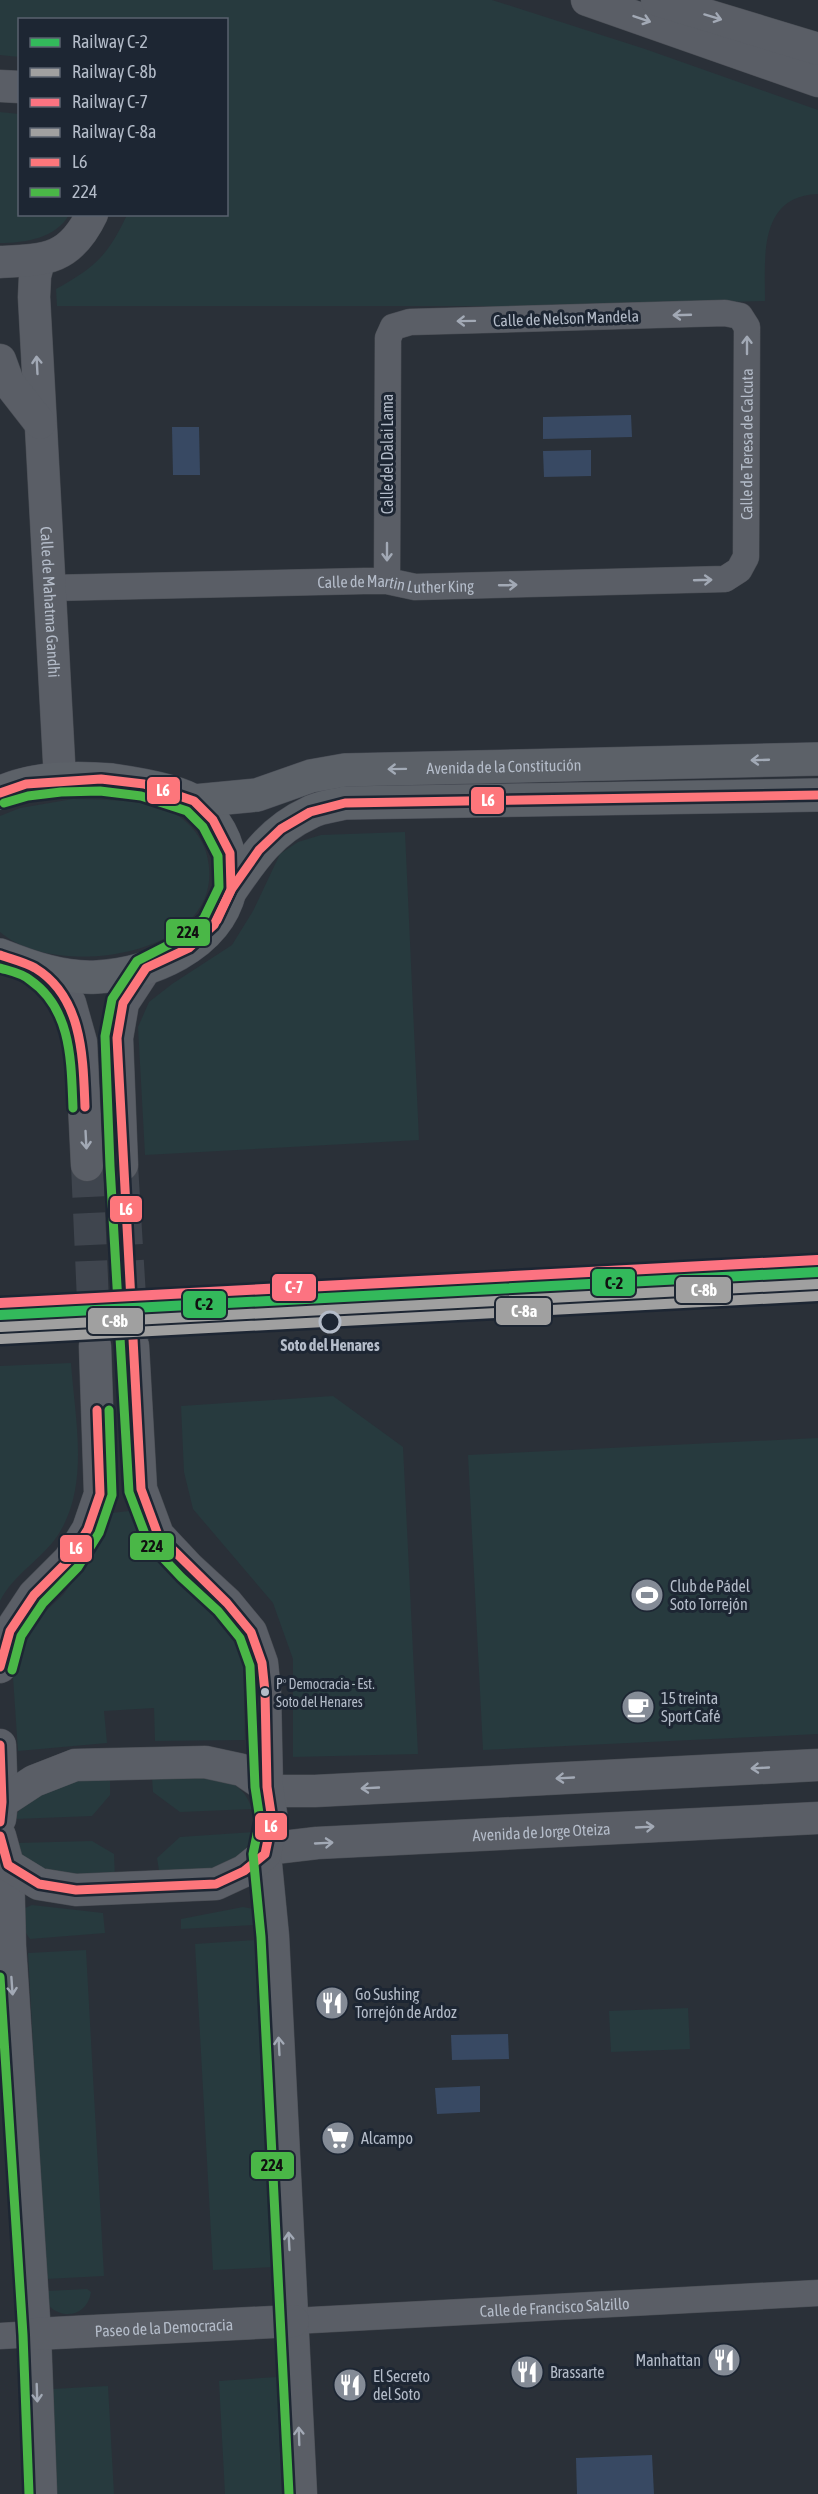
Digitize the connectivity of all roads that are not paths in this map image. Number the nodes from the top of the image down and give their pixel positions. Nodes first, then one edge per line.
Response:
1 (587, 0) edge
2 (657, 0) edge
3 (818, 49) edge
4 (818, 81) edge
5 (0, 86) edge
6 (18, 87) edge
7 (91, 216) edge
8 (39, 261) junction
9 (0, 262) edge
10 (740, 316) joint
11 (393, 327) joint
12 (0, 360) edge
13 (40, 423) junction
14 (739, 570) joint
15 (387, 581) junction
16 (50, 588) junction
17 (818, 759) edge
18 (60, 780) junction
19 (1, 792) edge
20 (818, 795) edge
21 (194, 801) junction
22 (231, 890) junction
23 (0, 955) edge
24 (146, 968) junction
25 (38, 970) junction
26 (87, 1165) tunnel mouth
27 (122, 1165) tunnel mouth
28 (133, 1346) tunnel mouth
29 (95, 1347) tunnel mouth
30 (0, 1667) edge
31 (0, 1745) edge
32 (818, 1765) edge
33 (268, 1789) junction
34 (1, 1809) edge
35 (818, 1818) edge
36 (265, 1852) junction
37 (4, 1856) edge
38 (818, 2293) edge
39 (293, 2321) junction
40 (35, 2334) junction
41 (0, 2336) edge
42 (41, 2494) edge
43 (301, 2494) edge

1 -> 4 street
2 -> 3 street
5 - 6 street
7 - 8 street
8 - 9 street
13 -> 8 street, Calle de Mahatma Gandhi
10 -> 11 street, Calle de Nelson Mandela
14 -> 10 street, Calle de Teresa de Calcuta
11 -> 15 street, Calle del Dalai Lama
12 - 13 street
13 - 16 street, Calle de Mahatma Gandhi
15 -> 14 street, Calle de Martin Luther King
15 - 16 street, Calle de Martin Luther King
16 - 18 street, Calle de Mahatma Gandhi
17 -> 21 main road, Avenida de la Constitución
18 - 19 main road
18 - 21 main road
20 - 22 main road, Avenida de la Constitución
21 - 22 main road
22 - 24 main road, Avenida de la Constitución
23 - 25 main road, Avenida de la Constitución
24 - 25 main road, Avenida de la Constitución
24 - 27 street
25 -> 26 street
28 - 33 street
29 - 30 street
31 - 34 street
32 -> 33 street
33 - 34 street
33 - 36 street
36 -> 35 street, Avenida de Jorge Oteiza
36 - 37 street
39 -> 36 street
37 -> 40 street
38 - 39 street, Calle de Francisco Salzillo
39 - 40 street, Paseo de la Democracia
43 -> 39 street
40 - 41 street
40 -> 42 street

